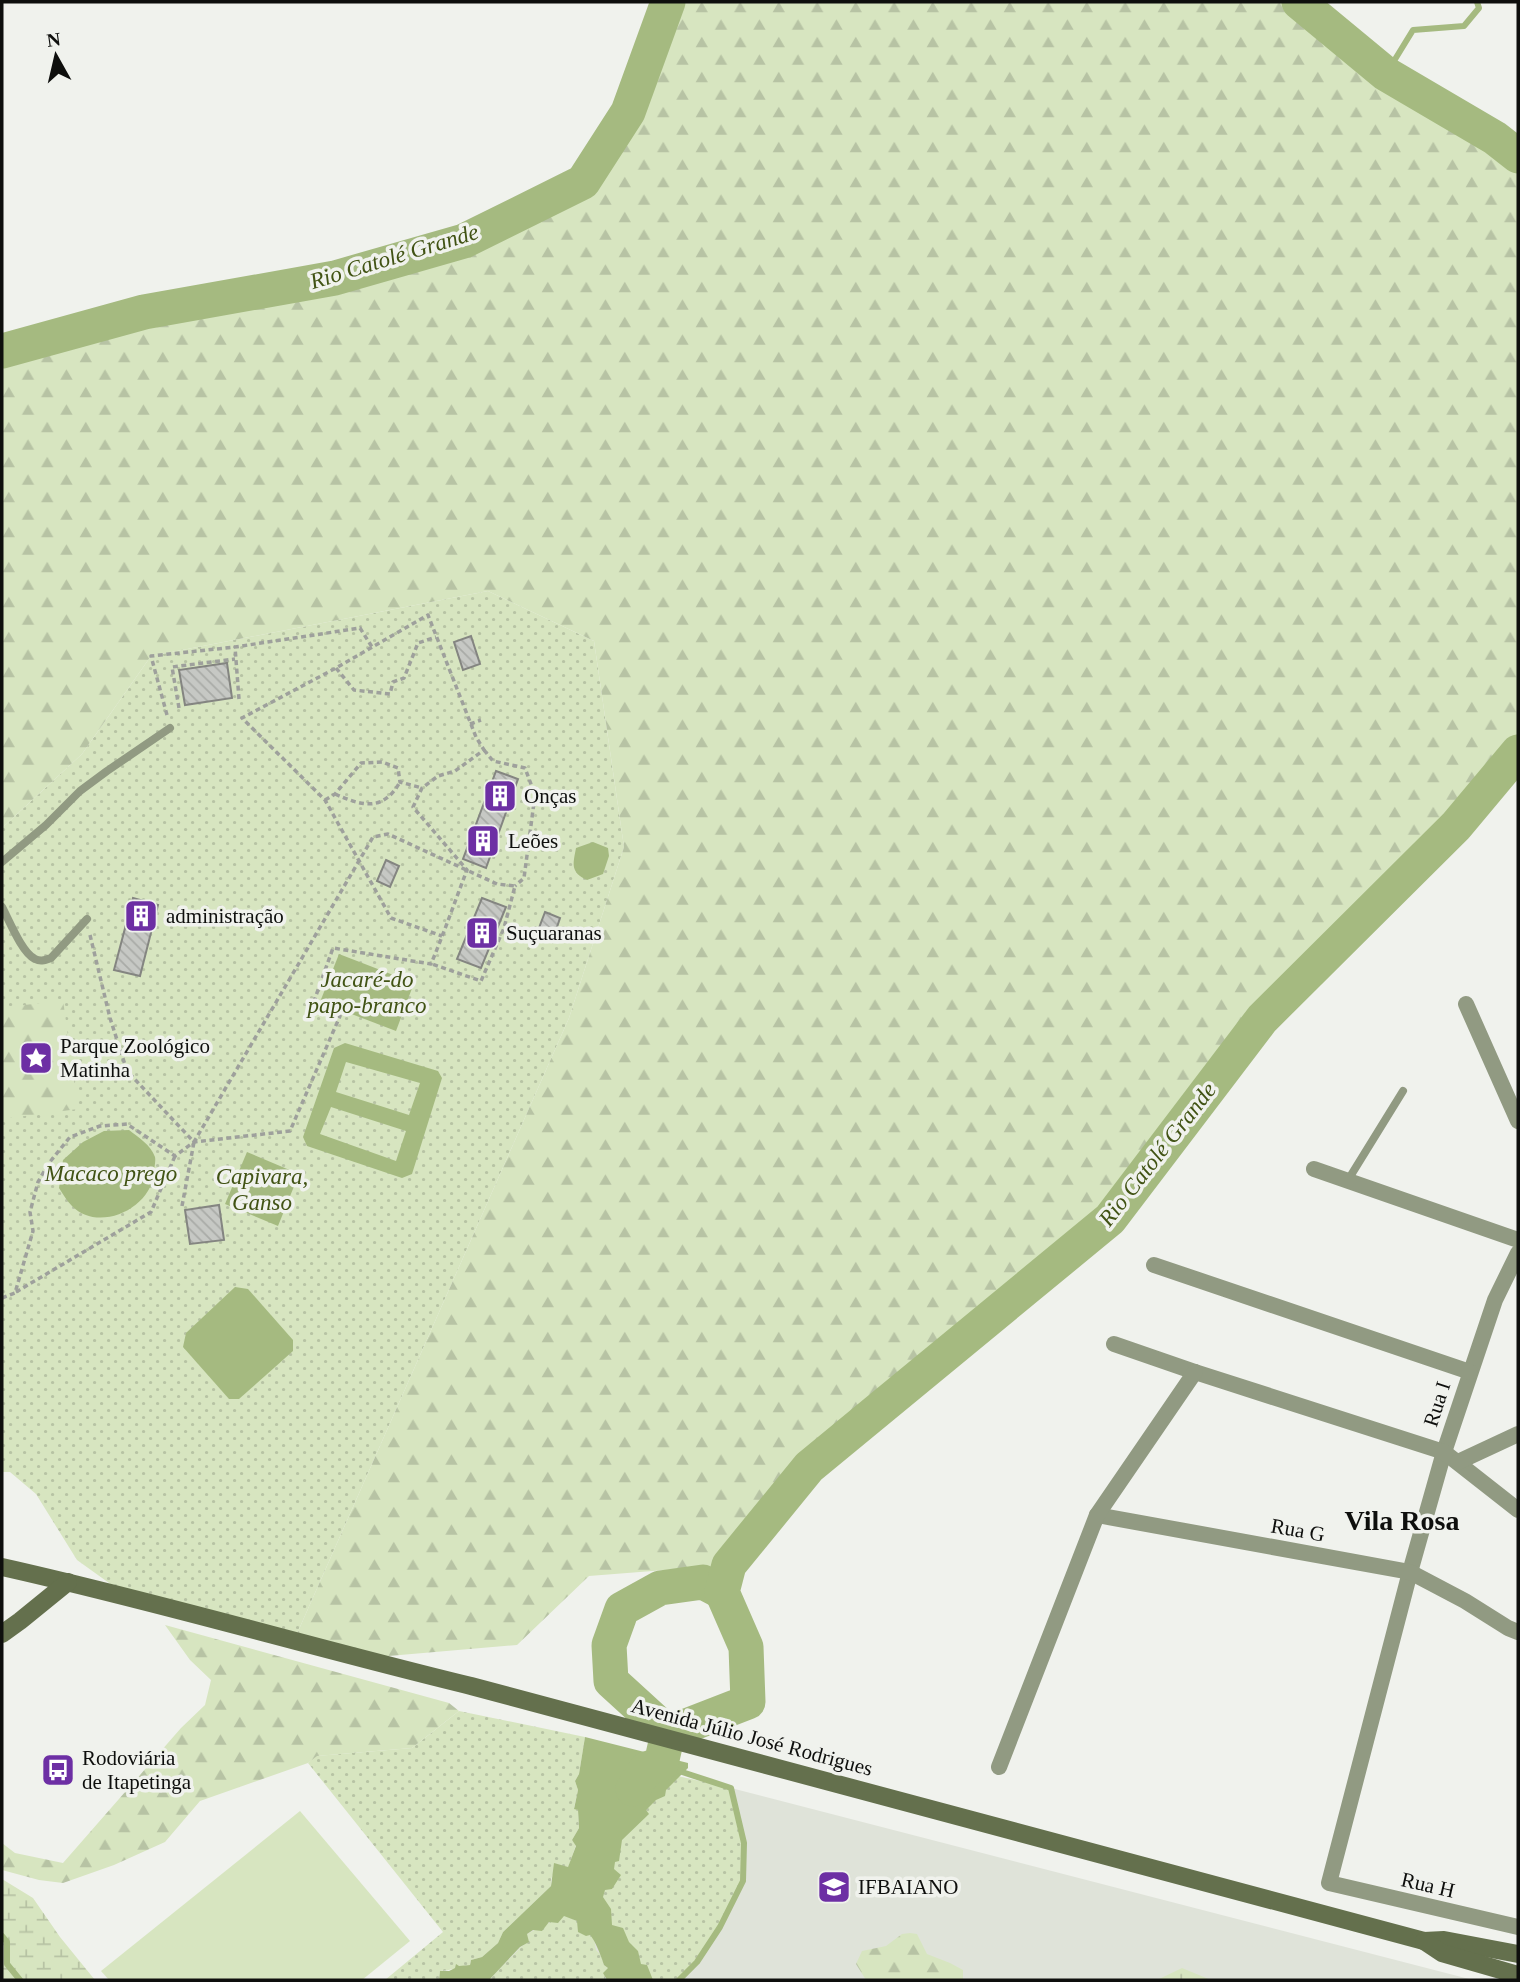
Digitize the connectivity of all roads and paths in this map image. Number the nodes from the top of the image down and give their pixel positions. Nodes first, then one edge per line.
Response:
1 (437, 637) junction
2 (234, 648) junction
3 (372, 648) junction
4 (236, 659) junction
5 (336, 668) junction
6 (239, 699) dead end
7 (179, 708) dead end
8 (481, 720) dead end
9 (170, 724) joint
10 (470, 724) junction
11 (484, 750) junction
12 (400, 782) junction
13 (422, 788) junction
14 (335, 794) junction
15 (325, 800) junction
16 (360, 861) junction
17 (2, 862) edge
18 (467, 870) junction
19 (515, 886) junction
20 (2, 906) edge
21 (87, 919) joint
22 (442, 936) junction
23 (431, 964) junction
24 (1466, 1004) dead end
25 (1403, 1091) dead end
26 (1518, 1121) edge
27 (194, 1142) junction
28 (175, 1156) junction
29 (1314, 1169) dead end
30 (1348, 1180) junction
31 (182, 1206) dead end
32 (1518, 1240) edge
33 (1518, 1253) edge
34 (1154, 1265) dead end
35 (15, 1293) junction
36 (2, 1298) edge
37 (1114, 1343) dead end
38 (1470, 1372) junction
39 (1195, 1373) junction
40 (1518, 1434) edge
41 (1444, 1452) junction
42 (1458, 1462) junction
43 (1518, 1510) edge
44 (1097, 1515) junction
45 (2, 1567) edge
46 (1410, 1572) junction
47 (68, 1582) junction
48 (1518, 1632) edge
49 (2, 1634) edge
50 (999, 1767) dead end
51 (1329, 1883) joint
52 (1518, 1927) edge
53 (1424, 1941) junction
54 (1518, 1954) edge
55 (1518, 1975) edge

1 - 3 path
1 - 5 path
1 - 10 path
2 - 3 path
2 - 4 path
2 - 9 path
3 - 5 path
4 - 6 path
4 - 7 path
5 - 15 path
8 - 10 path
9 - 17 lane
10 - 11 path
11 - 13 path
11 - 19 path
12 - 13 path
12 - 14 path
12 - 14 path
13 - 18 path
14 - 15 path
15 - 16 path
16 - 18 path
16 - 22 path
16 - 27 path
18 - 19 path
18 - 22 path
19 - 23 path
20 - 21 lane
21 - 27 path
22 - 23 path
23 - 27 path
24 - 26 street
25 - 30 lane
27 - 28 path
27 - 31 path
28 - 35 path
28 - 35 path
29 - 30 street
30 - 32 street
33 - 38 street, Rua I
34 - 38 street
35 - 36 path
37 - 39 street
38 - 41 street, Rua I
39 - 41 street
39 - 44 street
40 - 42 street
41 - 42 street
41 - 46 street, Rua I
42 - 43 street
44 - 46 street, Rua G
44 - 50 street
45 - 47 main road, Avenida Júlio José Rodrigues
46 - 48 street, Rua G
46 - 51 street, Rua I
47 - 49 main road
47 - 53 main road, Avenida Júlio José Rodrigues
51 - 52 street, Rua H
53 - 54 main road, Avenida Júlio José Rodrigues
53 - 55 main road, Avenida Júlio José Rodrigues

